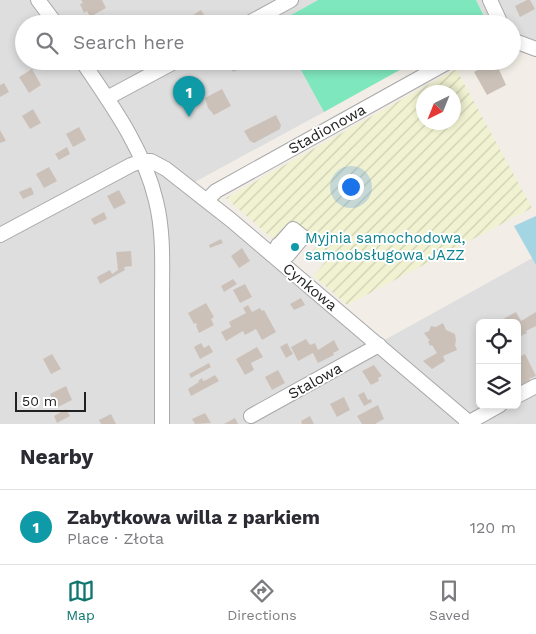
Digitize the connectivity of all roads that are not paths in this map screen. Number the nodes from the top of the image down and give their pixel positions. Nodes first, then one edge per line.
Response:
1 (38, 0) edge
2 (291, 0) edge
3 (490, 0) edge
4 (49, 15) edge
5 (264, 15) edge
6 (497, 15) edge
7 (521, 43) edge
8 (536, 49) edge
9 (88, 70) edge
10 (159, 70) edge
11 (434, 70) edge
12 (107, 98) junction
13 (142, 161) junction
14 (207, 200) junction
15 (0, 235) edge
16 (279, 251) junction
17 (379, 345) junction
18 (536, 386) edge
19 (521, 394) edge
20 (493, 409) edge
21 (250, 416) dead end
22 (469, 423) edge
23 (162, 424) edge

1 - 4 street
2 - 5 street
3 - 6 street
7 - 8 street
9 - 12 street
10 - 12 street
11 - 14 street, Stadionowa
12 - 13 street
13 - 14 street, Cynkowa
13 - 15 street
13 - 23 street
14 - 16 street, Cynkowa
16 - 16 street
16 - 17 street, Cynkowa
17 - 21 street, Stalowa
17 - 22 street, Cynkowa
18 - 19 street
20 - 22 street

